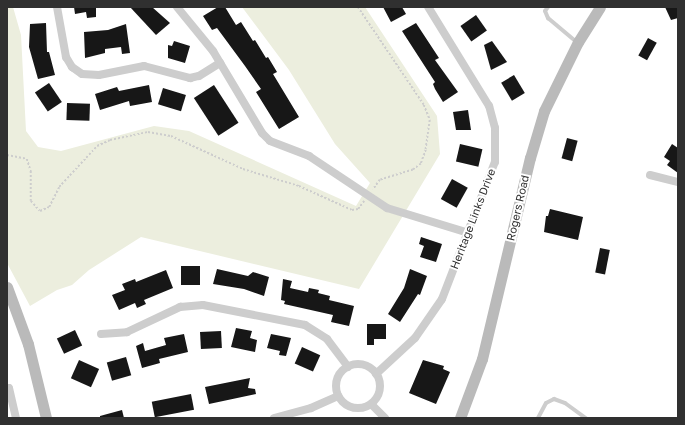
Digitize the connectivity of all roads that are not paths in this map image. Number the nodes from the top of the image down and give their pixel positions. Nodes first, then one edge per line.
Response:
1 (57, 7) edge
2 (177, 7) edge
3 (428, 7) edge
4 (548, 7) edge
5 (600, 7) edge
6 (578, 42) junction
7 (220, 63) junction
8 (650, 175) dead end
9 (678, 182) edge
10 (469, 233) junction
11 (7, 287) edge
12 (101, 334) dead end
13 (348, 367) junction
14 (376, 374) junction
15 (7, 389) edge
16 (338, 396) junction
17 (371, 404) junction
18 (16, 418) edge
19 (46, 418) edge
20 (274, 418) edge
21 (384, 418) edge
22 (460, 418) edge
23 (538, 418) edge
24 (586, 418) edge

1 - 7 street
2 - 7 street
3 - 10 street, Heritage Links Drive
4 - 6 lane
5 - 6 main road, Rogers Road
6 - 22 main road, Rogers Road
7 - 10 street
8 - 9 street
10 - 14 street, Heritage Links Drive
11 - 19 main road
12 - 13 street
13 - 14 street
13 - 16 street
14 - 17 street
15 - 18 street
16 - 17 street
16 - 20 street
17 - 21 street
23 - 24 lane

